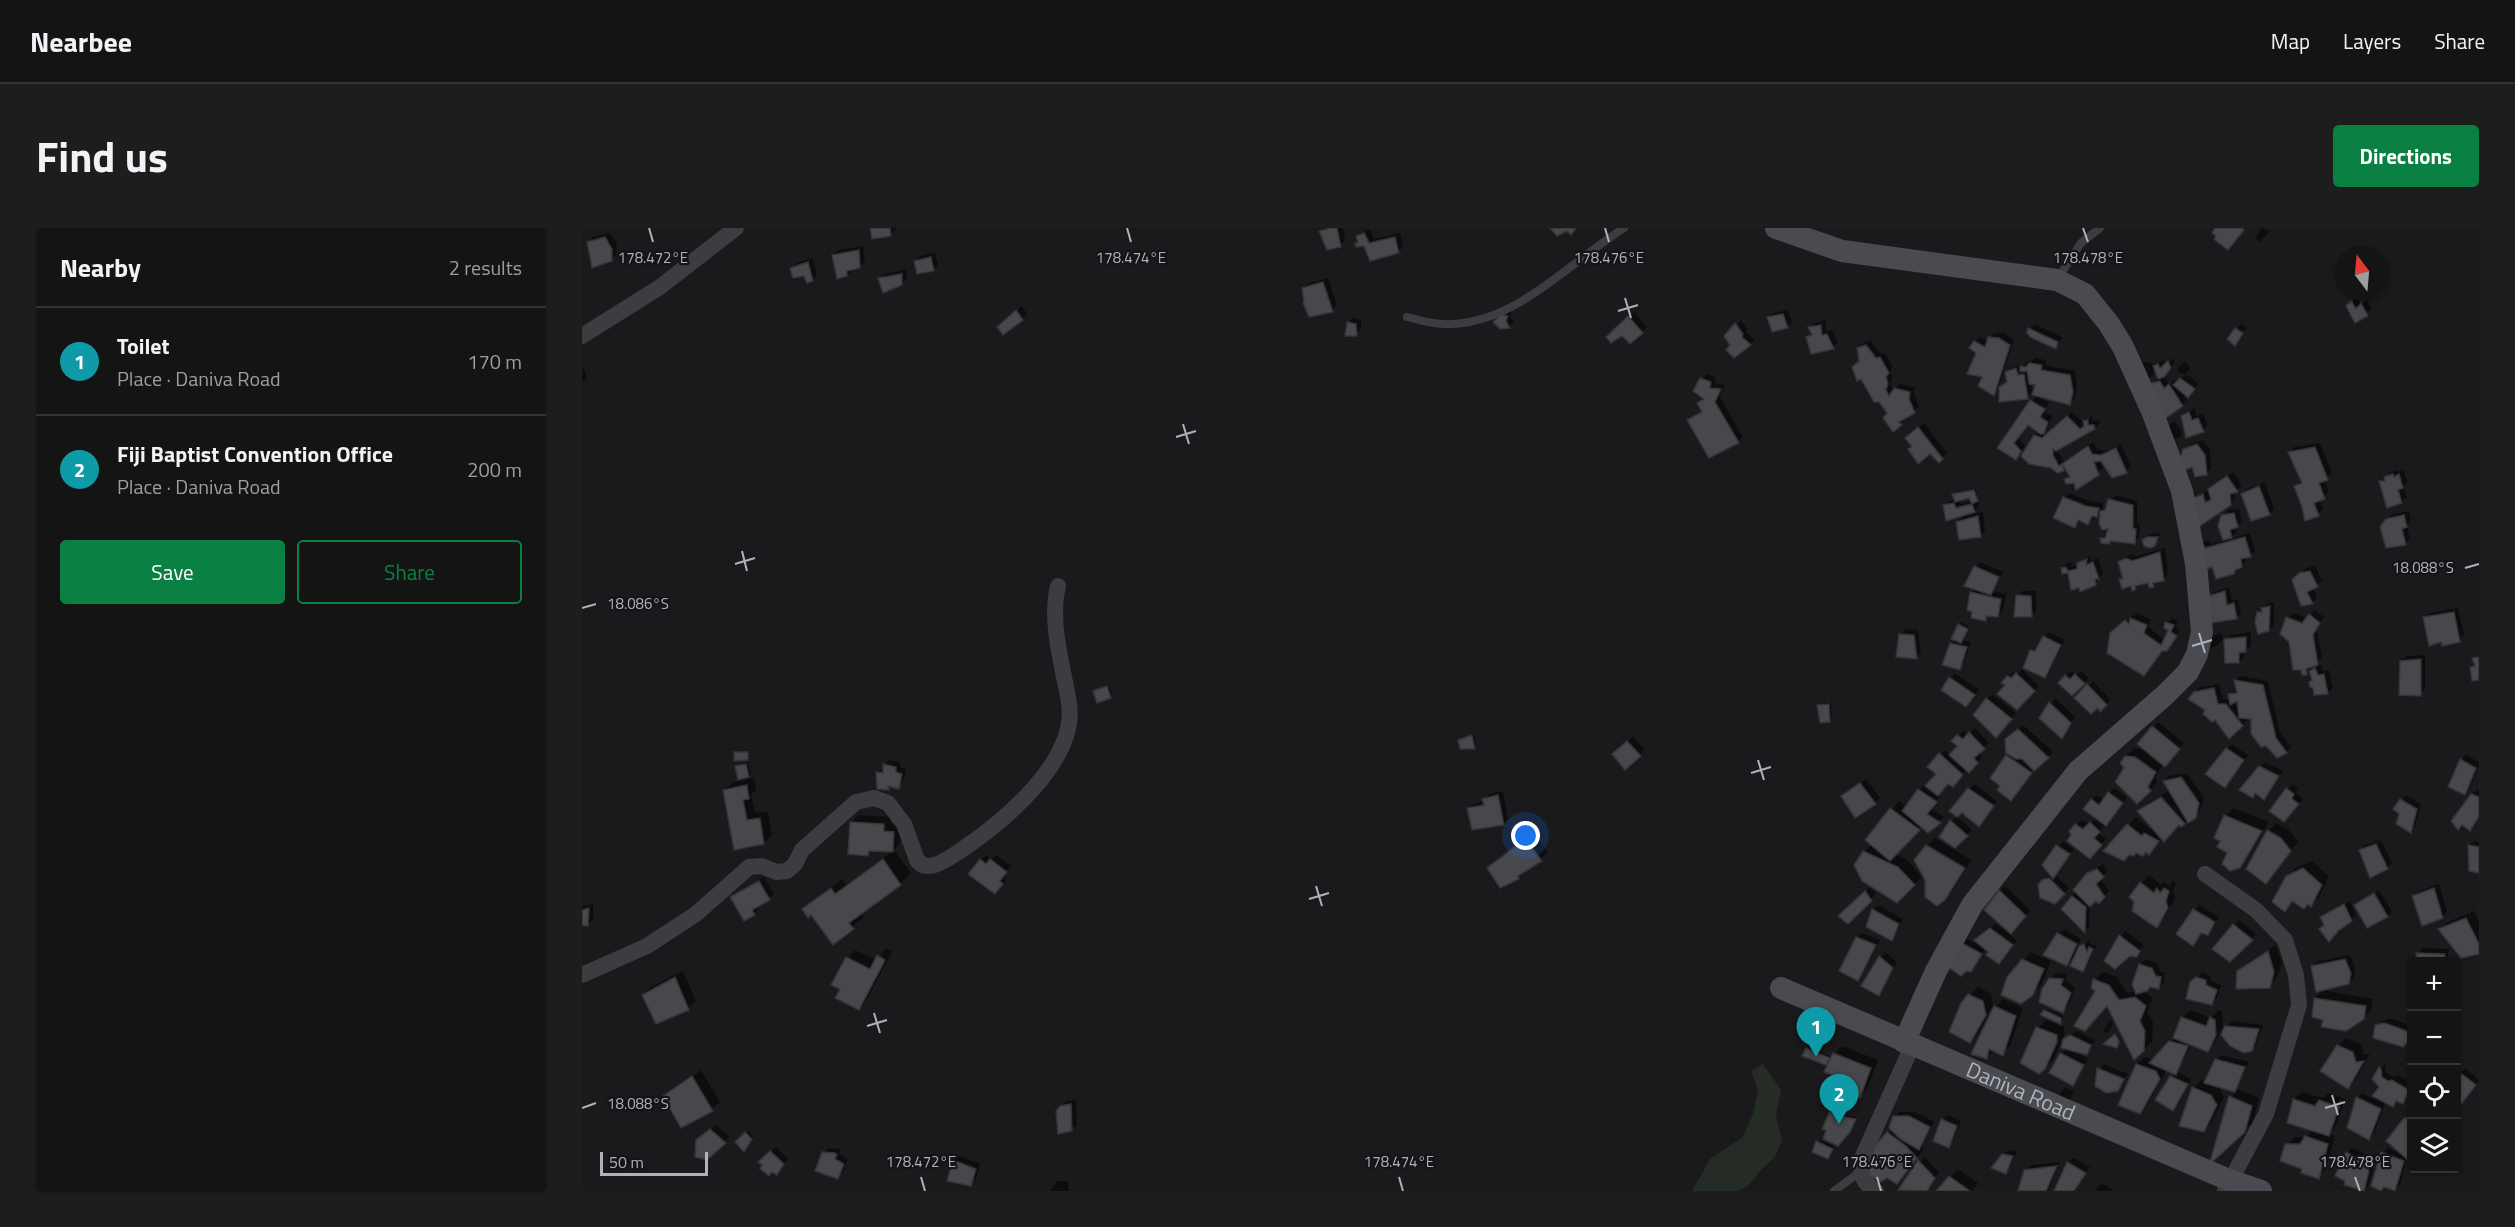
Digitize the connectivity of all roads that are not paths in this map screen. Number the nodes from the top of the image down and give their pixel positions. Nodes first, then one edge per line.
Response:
1 (736, 228) edge
2 (1624, 228) edge
3 (1776, 228) edge
4 (2100, 228) edge
5 (2057, 280) junction
6 (1407, 317) dead end
7 (582, 336) edge
8 (1058, 586) dead end
9 (2205, 874) dead end
10 (582, 975) edge
11 (1781, 988) dead end
12 (1909, 1043) junction
13 (1860, 1172) junction
14 (2227, 1186) edge
15 (1834, 1191) edge
16 (1876, 1191) edge
17 (2261, 1191) edge

1 - 7 street
2 - 6 lane
3 - 5 street
4 - 5 lane
5 - 12 street
8 - 10 street
9 - 14 street
11 - 12 street, Daniva Road
12 - 13 street
12 - 14 street, Daniva Road
13 - 15 lane
13 - 16 street
14 - 17 street, Daniva Road

